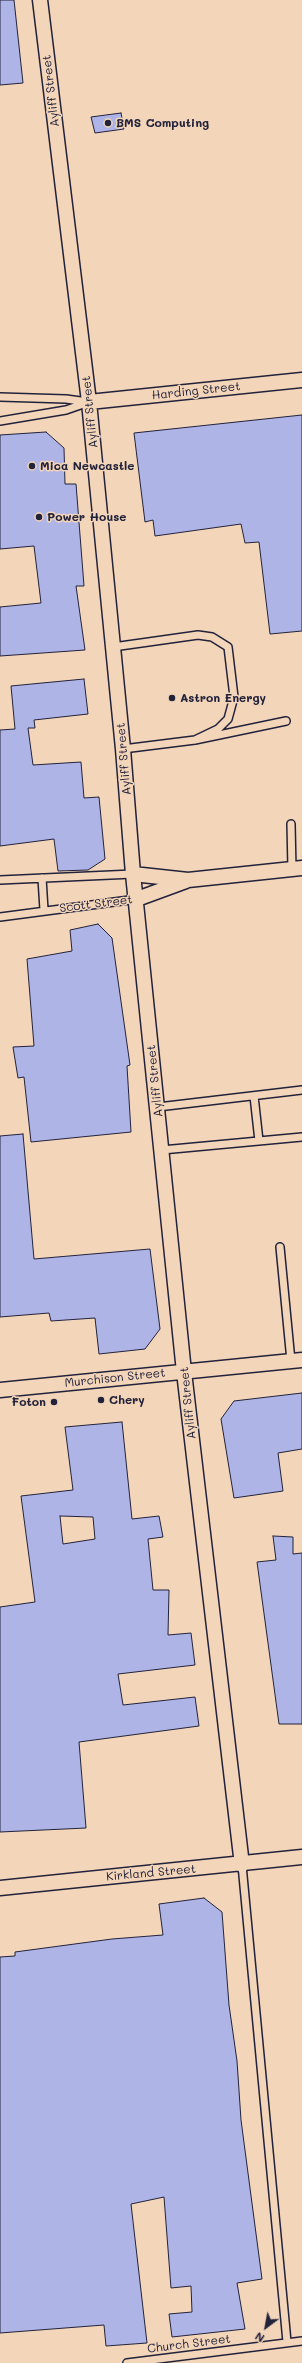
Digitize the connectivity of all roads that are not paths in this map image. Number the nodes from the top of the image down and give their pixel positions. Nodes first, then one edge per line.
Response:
1 (40, 0) edge
2 (302, 380) edge
3 (0, 397) edge
4 (89, 402) junction
5 (0, 421) edge
6 (113, 647) junction
7 (286, 721) dead end
8 (195, 740) junction
9 (123, 749) junction
10 (291, 824) dead end
11 (297, 869) edge
12 (133, 874) junction
13 (42, 878) junction
14 (0, 880) edge
15 (188, 880) junction
16 (136, 899) junction
17 (44, 910) junction
18 (0, 917) edge
19 (302, 1090) edge
20 (254, 1096) junction
21 (158, 1107) junction
22 (302, 1137) edge
23 (259, 1141) junction
24 (162, 1150) junction
25 (280, 1247) dead end
26 (296, 1361) edge
27 (184, 1372) junction
28 (0, 1390) edge
29 (302, 1858) edge
30 (242, 1864) junction
31 (0, 1888) edge
32 (302, 2341) edge
33 (286, 2342) junction
34 (127, 2363) edge

1 - 4 street, Ayliff Street
2 - 4 street, Harding Street
3 - 4 lane, Harding Street
4 - 5 lane, Harding Street
4 - 6 street, Ayliff Street
6 - 8 lane
6 - 9 street, Ayliff Street
7 - 8 lane
8 - 9 lane
9 - 12 street, Ayliff Street
10 - 11 lane
11 - 15 street, Scott Street
12 - 13 lane, Scott Street
12 - 15 street, Scott Street
12 - 16 street, Ayliff Street
13 - 14 lane, Scott Street
13 - 17 lane
15 - 16 street, Scott Street
16 - 17 lane, Scott Street
16 - 21 street, Ayliff Street
17 - 18 lane, Scott Street
19 - 20 lane
20 - 21 lane
20 - 23 lane
21 - 24 street, Ayliff Street
22 - 23 lane
23 - 24 lane
24 - 27 street, Ayliff Street
25 - 26 lane
26 - 27 street, Murchison Street
27 - 28 street, Murchison Street
27 - 30 street, Ayliff Street
29 - 30 street, Kirkland Street
30 - 31 street, Kirkland Street
30 - 33 lane
32 - 33 lane, Church Street
33 - 34 lane, Church Street

